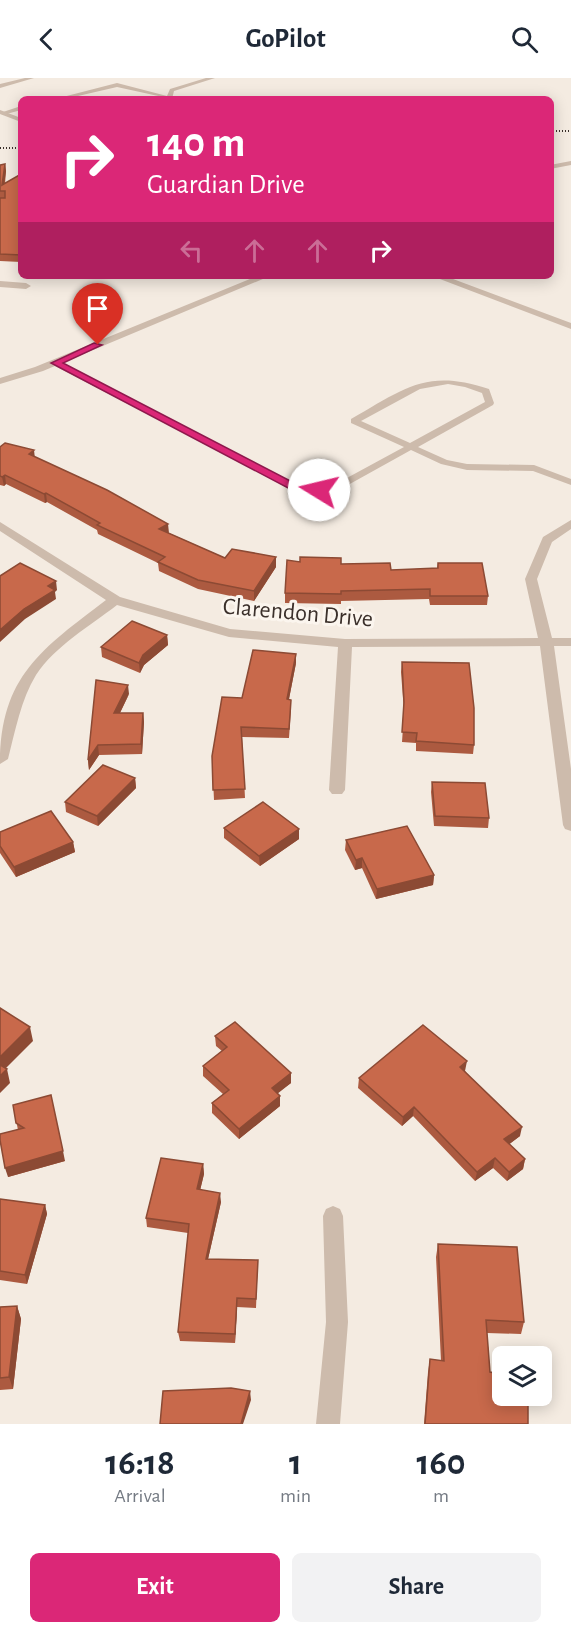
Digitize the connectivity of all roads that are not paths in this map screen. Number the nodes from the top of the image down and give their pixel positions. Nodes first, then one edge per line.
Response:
1 (31, 78) edge
2 (113, 78) edge
3 (212, 78) edge
4 (117, 85) junction
5 (0, 86) edge
6 (71, 96) edge
7 (162, 96) edge
8 (170, 96) edge
9 (18, 109) edge
10 (1, 112) edge
11 (18, 119) edge
12 (571, 163) edge
13 (554, 166) edge
14 (258, 279) edge
15 (446, 279) edge
16 (0, 284) edge
17 (26, 286) dead end
18 (571, 326) edge
19 (56, 363) junction
20 (0, 381) edge
21 (410, 447) junction
22 (571, 483) edge
23 (571, 524) edge
24 (0, 526) edge
25 (115, 600) junction
26 (546, 641) junction
27 (345, 642) junction
28 (571, 642) edge
29 (0, 759) edge
30 (337, 790) dead end
31 (571, 825) edge
32 (333, 1216) dead end
33 (328, 1424) edge

1 - 5 lane
2 - 4 lane
3 - 8 lane
4 - 6 lane
4 - 7 lane
9 - 10 lane
10 - 11 street
12 - 13 street
14 - 19 street
15 - 18 street
16 - 17 street
19 - 20 street
19 - 21 lane
21 - 21 lane
21 - 22 lane
23 - 26 street
24 - 25 street, Clarendon Drive
25 - 27 street, Clarendon Drive
25 - 29 street
26 - 27 street, Clarendon Drive
26 - 28 street, Clarendon Drive
26 - 31 street
27 - 30 street
32 - 33 street

